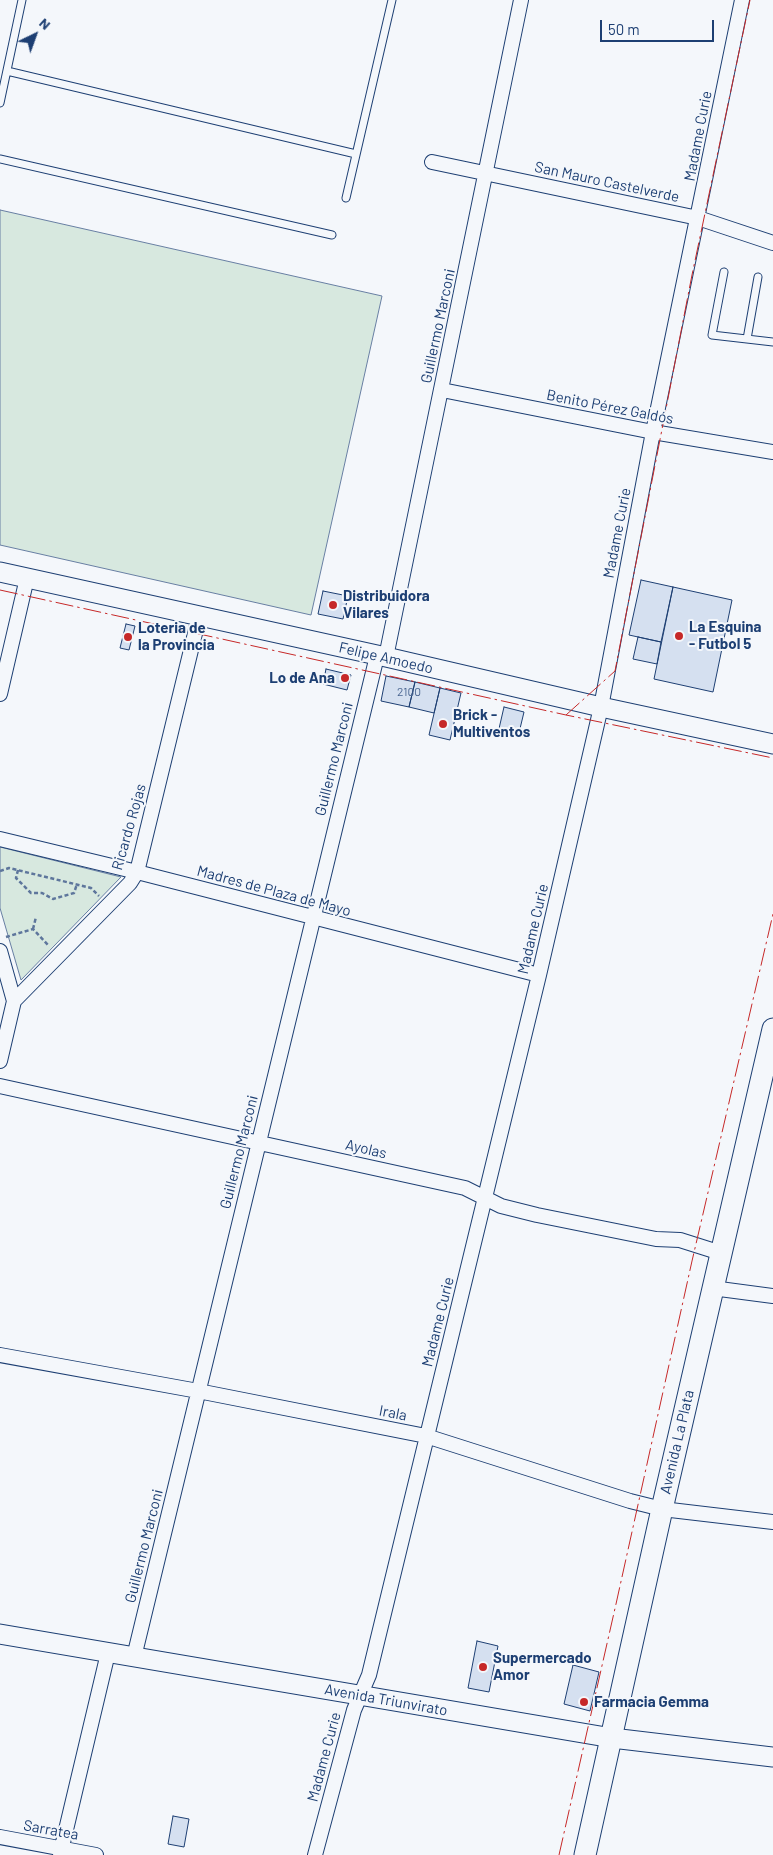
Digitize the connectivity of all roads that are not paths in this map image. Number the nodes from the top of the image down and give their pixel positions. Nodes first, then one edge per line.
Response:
1 (22, 0) edge
2 (392, 0) edge
3 (521, 0) edge
4 (742, 0) edge
5 (7, 71) junction
6 (0, 103) edge
7 (356, 154) junction
8 (0, 159) edge
9 (432, 162) dead end
10 (486, 173) junction
11 (346, 198) dead end
12 (698, 218) junction
13 (332, 235) dead end
14 (773, 243) edge
15 (724, 272) dead end
16 (758, 277) dead end
17 (747, 339) junction
18 (773, 342) edge
19 (442, 390) junction
20 (653, 432) junction
21 (773, 452) edge
22 (0, 572) edge
23 (27, 578) junction
24 (199, 617) junction
25 (381, 656) junction
26 (0, 694) edge
27 (601, 707) junction
28 (773, 744) edge
29 (0, 839) edge
30 (136, 872) junction
31 (312, 918) junction
32 (0, 951) edge
33 (538, 975) junction
34 (14, 1001) junction
35 (773, 1029) edge
36 (0, 1061) edge
37 (0, 1086) edge
38 (258, 1142) junction
39 (485, 1198) junction
40 (721, 1253) junction
41 (712, 1288) junction
42 (773, 1296) edge
43 (0, 1356) edge
44 (198, 1391) junction
45 (426, 1436) junction
46 (662, 1509) junction
47 (773, 1522) edge
48 (0, 1634) edge
49 (108, 1653) junction
50 (134, 1657) junction
51 (360, 1696) junction
52 (612, 1738) junction
53 (773, 1757) edge
54 (0, 1837) edge
55 (61, 1852) edge
56 (96, 1855) edge
57 (315, 1855) edge
58 (585, 1855) edge

1 - 5 lane
2 - 7 lane
3 - 10 street, Guillermo Marconi
4 - 12 street, Madame Curie
5 - 6 lane
5 - 7 lane
7 - 11 lane
8 - 13 lane
9 - 10 street, San Mauro Castelverde
10 - 12 street, San Mauro Castelverde
10 - 19 street, Guillermo Marconi
12 - 14 street, San Mauro Castelverde
12 - 20 street, Madame Curie
15 - 17 lane
16 - 17 lane
17 - 18 lane
19 - 20 street, Benito Pérez Galdós
19 - 25 street, Guillermo Marconi
20 - 21 street, Benito Pérez Galdós
20 - 27 street, Madame Curie
22 - 23 street, Felipe Amoedo
23 - 24 street, Felipe Amoedo
23 - 26 street
24 - 25 street, Felipe Amoedo
24 - 30 street, Ricardo Rojas
25 - 27 street, Felipe Amoedo
25 - 31 street, Guillermo Marconi
27 - 28 street, Felipe Amoedo
27 - 33 street, Madame Curie
29 - 30 street, Madres de Plaza de Mayo
30 - 31 street, Madres de Plaza de Mayo
30 - 34 street, Ricardo Rojas
31 - 33 street, Madres de Plaza de Mayo
31 - 38 street, Guillermo Marconi
32 - 34 street
33 - 39 street, Madame Curie
34 - 36 street
35 - 40 main road, Avenida La Plata
37 - 38 street, Ayolas
38 - 39 street, Ayolas
38 - 44 street, Guillermo Marconi
39 - 40 street, Ayolas
39 - 45 street, Madame Curie
40 - 41 main road, Avenida La Plata
41 - 42 street
41 - 46 main road, Avenida La Plata
43 - 44 street, Irala
44 - 45 street, Irala
44 - 50 street, Guillermo Marconi
45 - 46 street, Irala
45 - 51 street, Madame Curie
46 - 47 street, Irala
46 - 52 main road, Avenida La Plata
48 - 49 street, Avenida Triunvirato
49 - 50 street, Avenida Triunvirato
49 - 55 street
50 - 51 street, Avenida Triunvirato
51 - 52 street, Avenida Triunvirato
51 - 57 street, Madame Curie
52 - 53 street, Avenida Triunvirato
52 - 58 main road, Avenida La Plata
54 - 55 street, Sarratea
55 - 56 street, Sarratea

